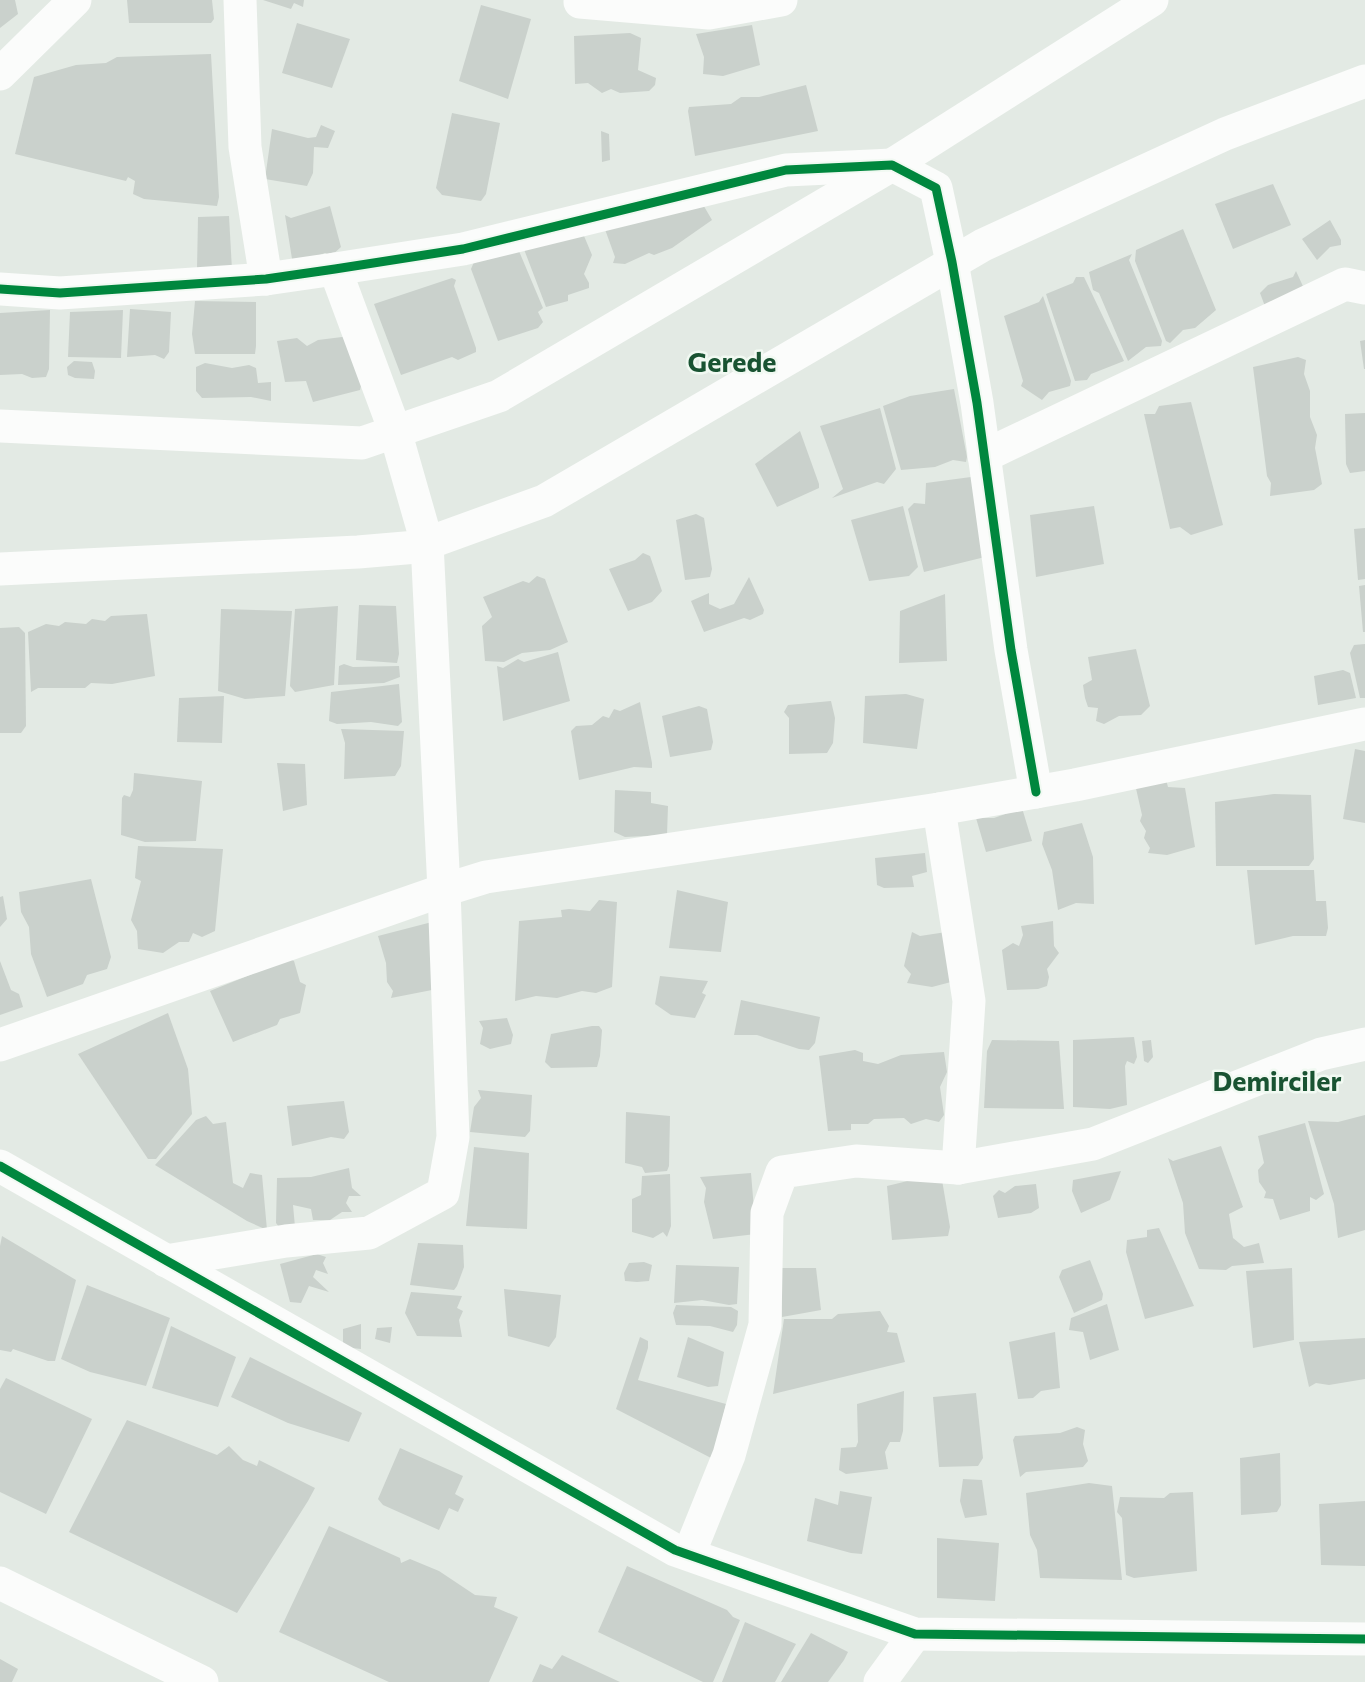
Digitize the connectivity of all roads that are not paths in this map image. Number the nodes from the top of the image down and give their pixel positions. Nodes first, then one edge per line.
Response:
1 (240, 0) edge
2 (781, 0) edge
3 (1152, 0) edge
4 (575, 1) edge
5 (68, 3) edge
6 (0, 74) edge
7 (1365, 81) edge
8 (892, 165) junction
9 (952, 262) junction
10 (335, 269) junction
11 (266, 279) junction
12 (1365, 288) edge
13 (0, 289) edge
14 (0, 426) edge
15 (395, 431) junction
16 (984, 456) junction
17 (427, 543) junction
18 (0, 569) edge
19 (1365, 724) edge
20 (1036, 792) junction
21 (939, 809) junction
22 (444, 890) junction
23 (1365, 1044) edge
24 (0, 1045) edge
25 (0, 1166) edge
26 (958, 1168) junction
27 (166, 1261) junction
28 (689, 1554) junction
29 (0, 1583) edge
30 (915, 1634) junction
31 (1365, 1639) edge
32 (202, 1682) edge
33 (880, 1682) edge

1 - 11 street
2 - 4 street
3 - 8 street
5 - 6 street
7 - 9 street
8 - 9 street
8 - 10 street
8 - 15 street
9 - 16 street
9 - 17 street
10 - 11 street
10 - 15 street
11 - 13 street
12 - 16 street
14 - 15 street
15 - 17 street
16 - 20 street
17 - 18 street
17 - 22 street
19 - 20 street
20 - 21 street
21 - 22 street
21 - 26 street
22 - 24 street
22 - 27 street
23 - 26 street
25 - 27 street
26 - 28 street
27 - 28 street
28 - 30 street
29 - 32 street
30 - 31 street
30 - 33 street

